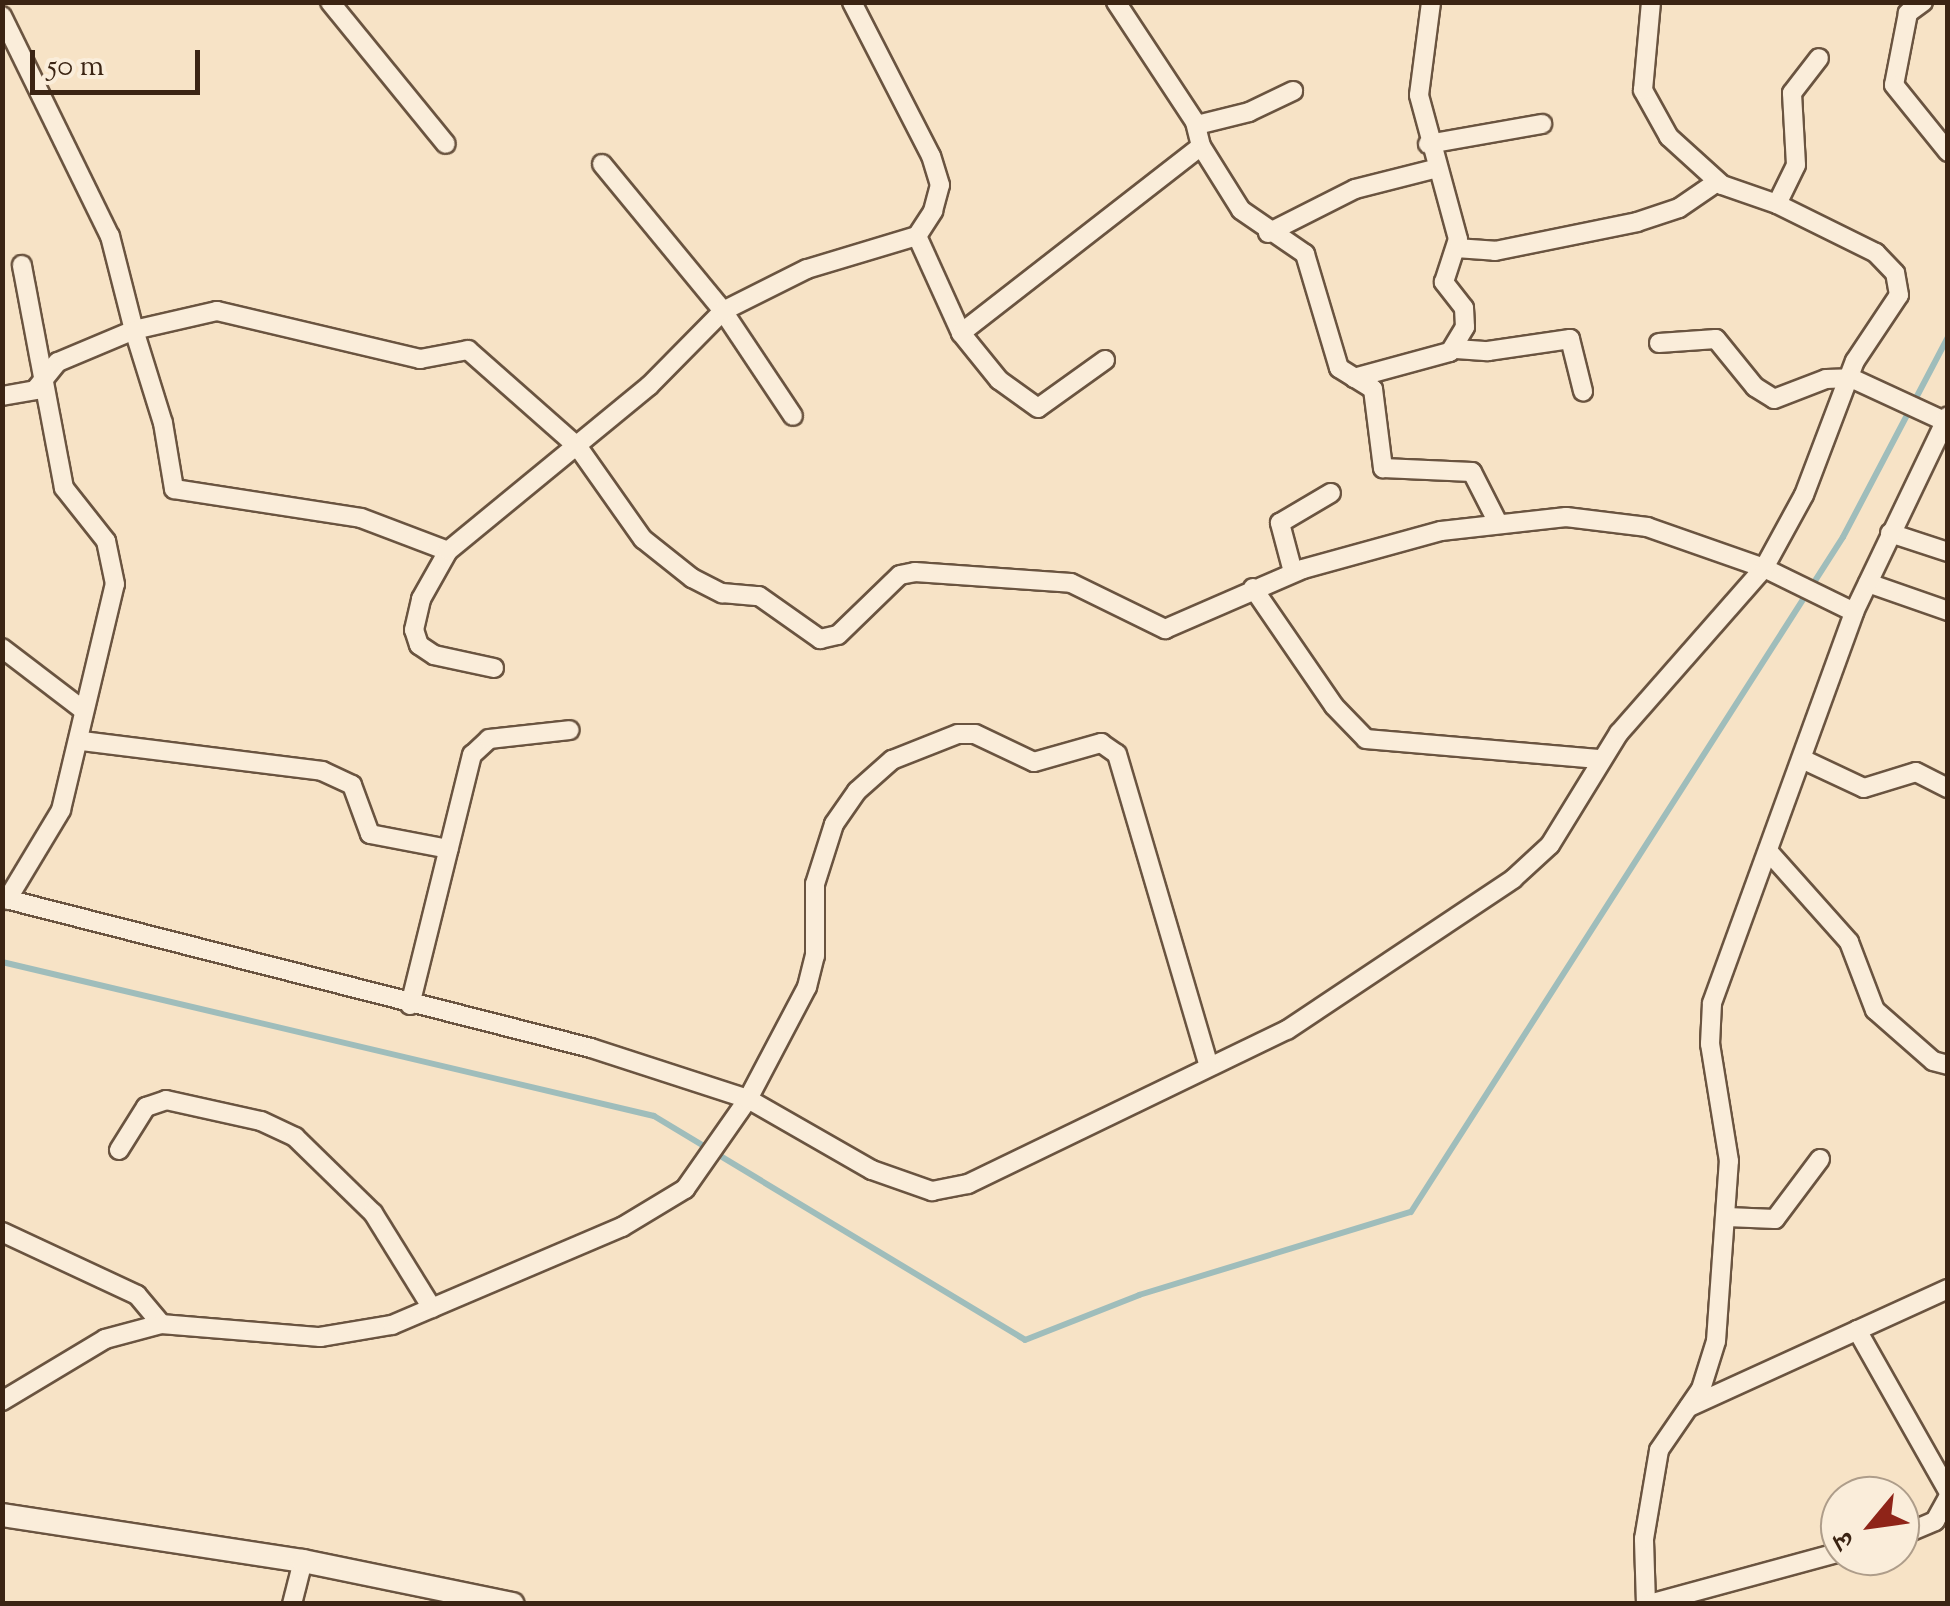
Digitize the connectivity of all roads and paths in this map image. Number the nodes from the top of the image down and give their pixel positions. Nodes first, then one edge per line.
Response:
1 (330, 2) edge
2 (852, 2) edge
3 (1116, 2) edge
4 (1431, 2) edge
5 (1651, 2) edge
6 (1923, 2) edge
7 (2, 16) edge
8 (1819, 58) dead end
9 (1293, 92) dead end
10 (1542, 124) dead end
11 (1197, 125) junction
12 (446, 144) dead end
13 (1428, 144) junction
14 (1201, 146) junction
15 (1948, 152) edge
16 (602, 164) dead end
17 (1434, 169) junction
18 (1717, 182) junction
19 (1778, 204) junction
20 (1268, 233) junction
21 (918, 236) junction
22 (1456, 248) junction
23 (22, 265) dead end
24 (723, 311) junction
25 (134, 330) junction
26 (961, 334) junction
27 (1659, 343) dead end
28 (1456, 349) junction
29 (1104, 360) dead end
30 (1354, 378) junction
31 (1850, 378) junction
32 (43, 383) junction
33 (1584, 391) dead end
34 (2, 396) edge
35 (793, 416) dead end
36 (1946, 419) edge
37 (578, 447) junction
38 (1330, 493) dead end
39 (1497, 521) junction
40 (1890, 533) junction
41 (448, 551) junction
42 (1948, 552) edge
43 (1293, 572) junction
44 (1771, 573) junction
45 (1868, 583) junction
46 (1252, 588) junction
47 (1849, 609) junction
48 (1948, 611) edge
49 (2, 648) edge
50 (494, 668) dead end
51 (83, 710) junction
52 (570, 730) dead end
53 (82, 741) junction
54 (1601, 758) junction
55 (1802, 758) junction
56 (1948, 788) edge
57 (449, 849) junction
58 (1768, 851) junction
59 (5, 899) edge
60 (410, 1004) junction
61 (1948, 1065) edge
62 (1209, 1066) junction
63 (748, 1100) junction
64 (119, 1150) dead end
65 (1820, 1159) dead end
66 (1727, 1217) junction
67 (2, 1232) edge
68 (1948, 1289) edge
69 (432, 1308) junction
70 (161, 1324) junction
71 (1857, 1330) junction
72 (2, 1401) edge
73 (1689, 1407) junction
74 (1948, 1494) edge
75 (2, 1515) edge
76 (1920, 1527) edge
77 (1820, 1557) edge
78 (303, 1562) junction
79 (292, 1604) edge
80 (513, 1604) edge
81 (1648, 1604) edge

1 - 12 street
2 - 21 street
3 - 11 street
4 - 13 street
5 - 18 street
6 - 15 street
7 - 25 street
8 - 19 street
9 - 11 street
10 - 13 street
11 - 14 street
13 - 17 street
14 - 20 street
14 - 26 street
16 - 24 street
17 - 20 street
17 - 22 street
18 - 19 street
18 - 22 street
19 - 31 street
20 - 30 street
21 - 24 street
21 - 26 street
22 - 28 street
23 - 32 street
24 - 35 street
24 - 37 street
25 - 32 street
25 - 37 street
25 - 41 street
26 - 29 street
27 - 31 street
28 - 30 street
28 - 33 street
30 - 39 street
31 - 36 street
31 - 44 street
32 - 34 street
32 - 51 street
36 - 40 street
37 - 41 street
37 - 46 street
38 - 43 street
39 - 43 street
39 - 44 street
40 - 42 street
40 - 45 street
41 - 50 street
43 - 46 street
44 - 47 street
44 - 54 street
45 - 47 street
45 - 48 street
46 - 54 street
47 - 55 street
49 - 51 street
51 - 53 street
52 - 57 street
53 - 57 street
53 - 59 street
54 - 62 street
55 - 56 street
55 - 58 street
57 - 60 street
58 - 61 street
58 - 66 street
59 - 60 street
60 - 63 street
62 - 63 street
62 - 63 street
63 - 69 street
64 - 69 street
65 - 66 street
66 - 73 street
67 - 70 street
68 - 71 street
69 - 70 street
70 - 72 street
71 - 73 street
71 - 74 street
73 - 81 street
74 - 76 street
75 - 78 street
77 - 81 street
78 - 79 street
78 - 80 street

